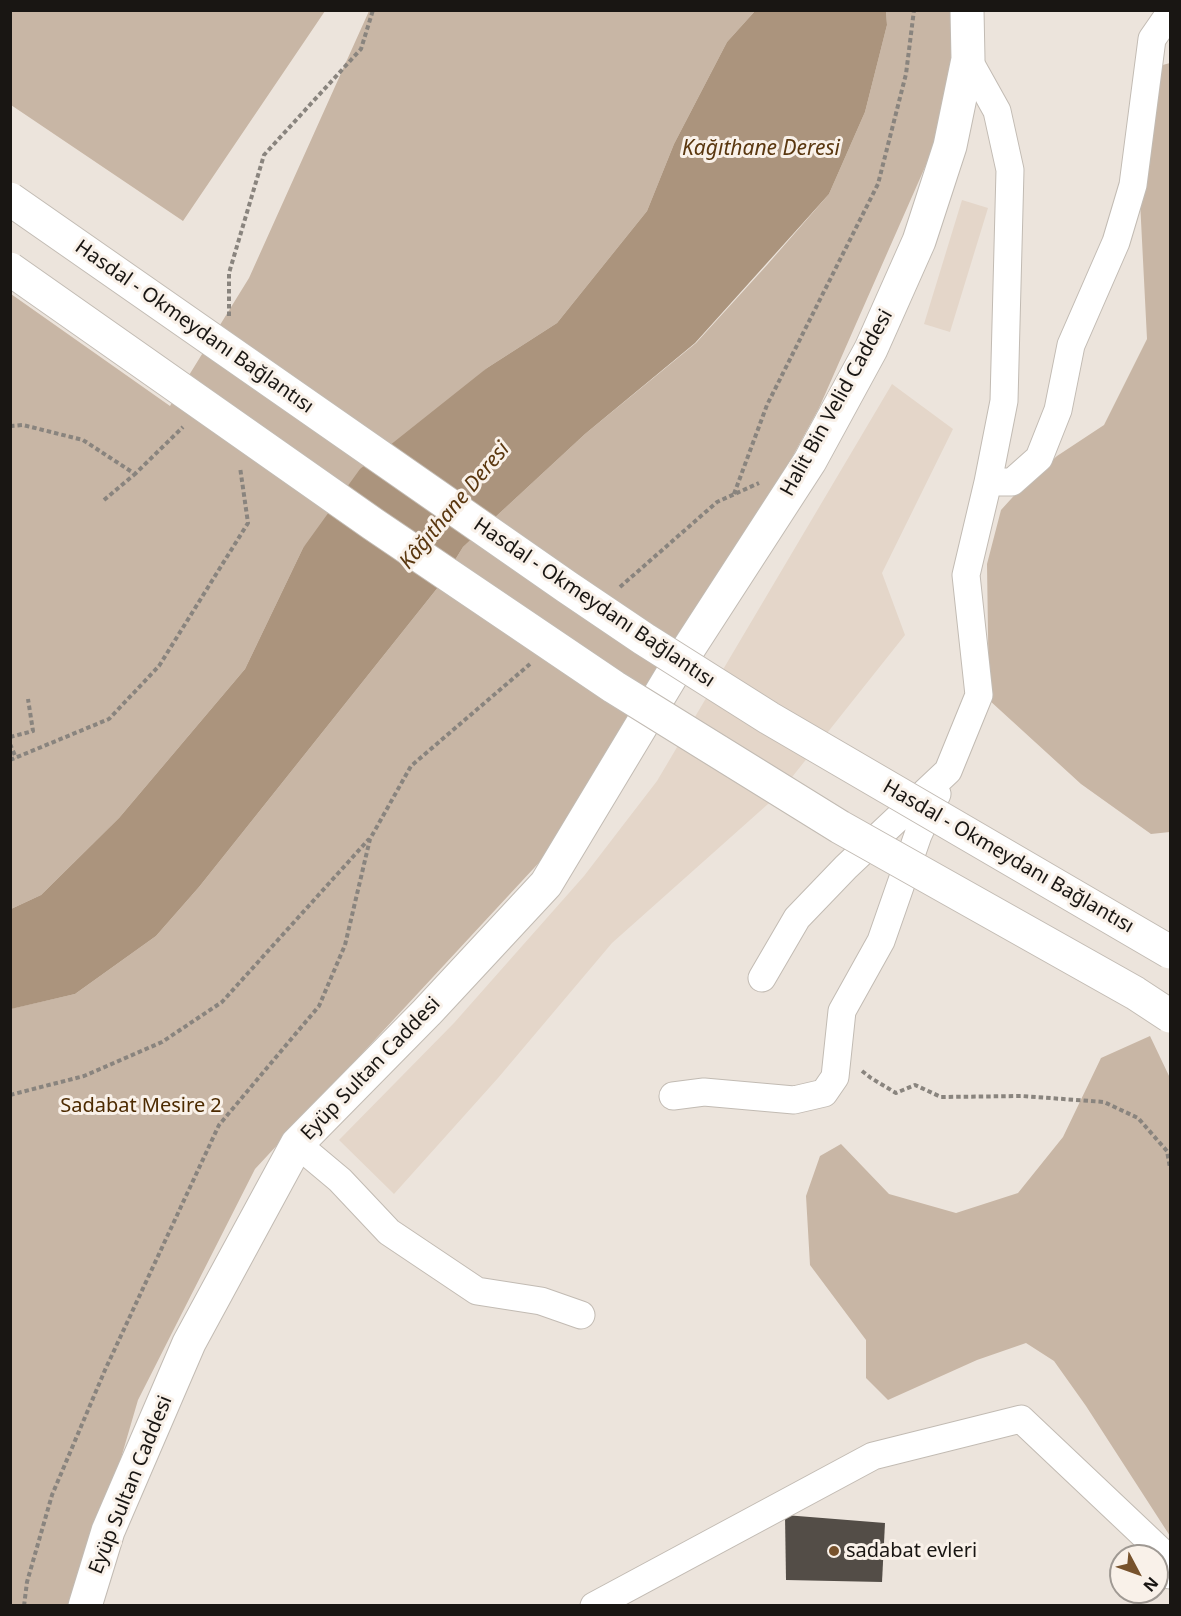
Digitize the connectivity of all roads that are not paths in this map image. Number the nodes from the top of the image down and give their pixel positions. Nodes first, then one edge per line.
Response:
1 (967, 10) edge
2 (1170, 13) edge
3 (968, 59) junction
4 (10, 199) edge
5 (10, 269) edge
6 (988, 482) junction
7 (676, 668) joint
8 (948, 771) junction
9 (1170, 952) edge
10 (762, 978) dead end
11 (1170, 1016) edge
12 (673, 1096) dead end
13 (297, 1144) junction
14 (581, 1315) dead end
15 (1170, 1575) edge
16 (85, 1605) edge
17 (594, 1605) edge

1 - 3 main road, Halit Bin Velid Caddesi
2 - 6 street
3 - 6 street
3 - 7 main road, Halit Bin Velid Caddesi
4 - 9 main road, Hasdal - Okmeydanı Bağlantısı, bridge
5 - 11 main road, bridge
6 - 8 street
7 - 13 main road, Eyüp Sultan Caddesi
8 - 10 street
8 - 12 street
13 - 14 street
13 - 16 main road, Eyüp Sultan Caddesi
15 - 17 street

